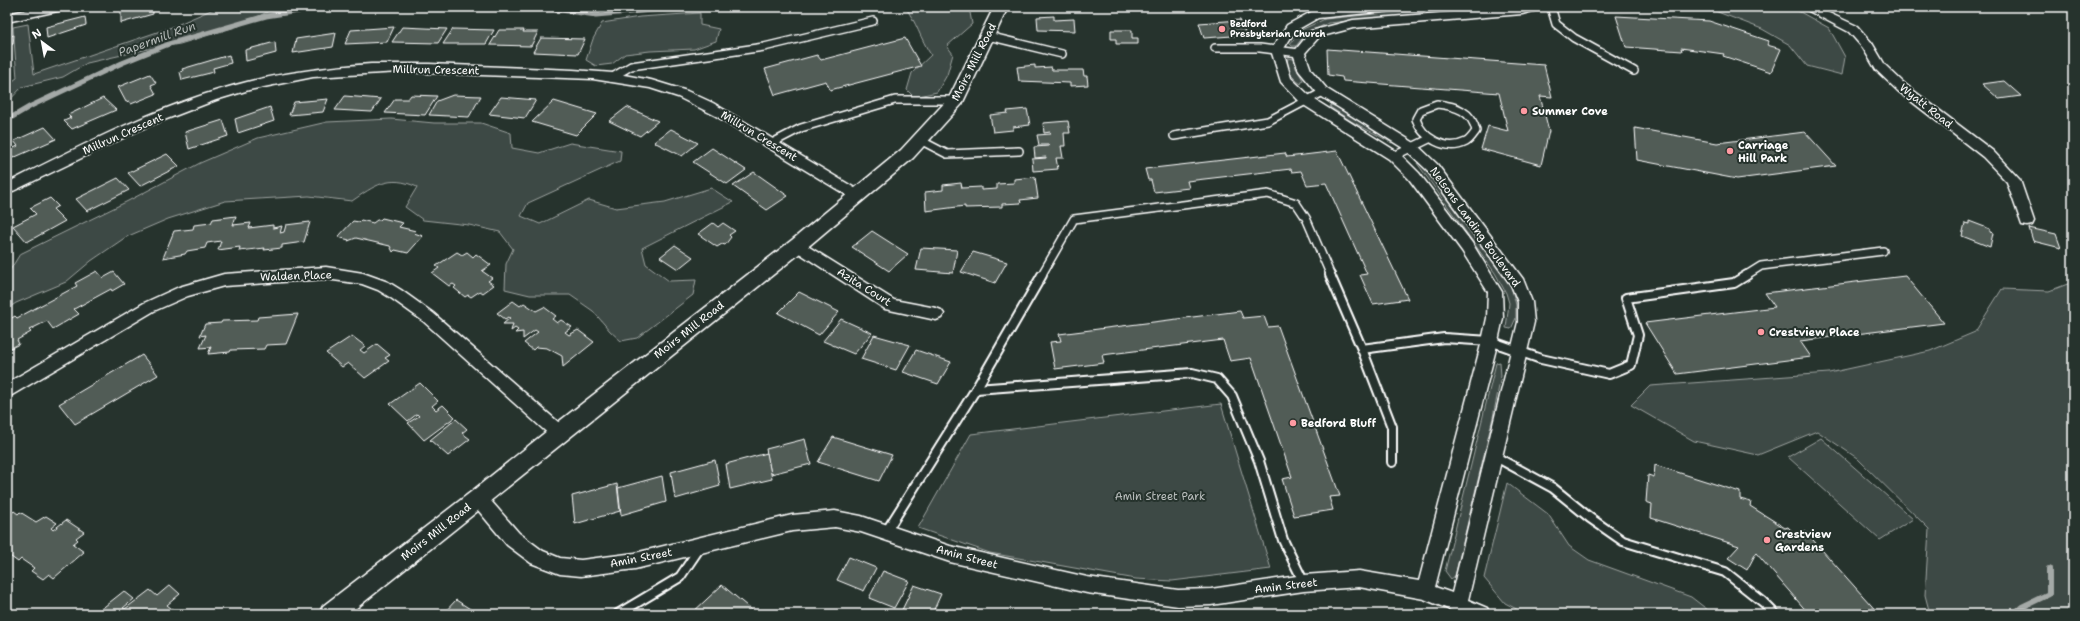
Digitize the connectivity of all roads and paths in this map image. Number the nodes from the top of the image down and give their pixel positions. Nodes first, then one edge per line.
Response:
1 (58, 7) edge
2 (1001, 7) edge
3 (1387, 7) edge
4 (1533, 7) edge
5 (1551, 7) edge
6 (1808, 7) edge
7 (1343, 9) edge
8 (7, 18) edge
9 (873, 21) dead end
10 (988, 36) junction
11 (1215, 48) dead end
12 (1278, 50) junction
13 (1299, 53) junction
14 (1062, 54) dead end
15 (1634, 71) dead end
16 (611, 78) junction
17 (1323, 92) junction
18 (956, 100) junction
19 (1307, 101) junction
20 (1174, 136) dead end
21 (1429, 139) junction
22 (920, 140) junction
23 (772, 143) junction
24 (1411, 147) junction
25 (1019, 151) dead end
26 (1394, 156) junction
27 (7, 190) edge
28 (858, 196) junction
29 (2027, 221) dead end
30 (798, 245) junction
31 (1883, 251) dead end
32 (936, 314) dead end
33 (1490, 341) junction
34 (1362, 349) junction
35 (1519, 351) junction
36 (976, 389) junction
37 (7, 391) edge
38 (559, 433) junction
39 (1494, 456) junction
40 (1392, 462) dead end
41 (479, 499) junction
42 (886, 532) junction
43 (702, 545) junction
44 (1304, 583) junction
45 (1426, 591) junction
46 (1458, 605) junction
47 (331, 614) edge
48 (618, 614) edge
49 (1480, 614) edge
50 (1776, 614) edge

1 - 8 street
2 - 10 street, Moirs Mill Road
3 - 7 street
4 - 13 street
5 - 15 lane
6 - 29 street, Wyatt Road
7 - 12 street
9 - 16 lane
10 - 14 lane
10 - 18 street, Moirs Mill Road
11 - 12 lane
12 - 13 lane
12 - 19 street, Nelsons Landing Boulevard
13 - 17 street, Nelsons Landing Boulevard
16 - 23 street, Millrun Crescent
16 - 27 street, Millrun Crescent
17 - 19 lane
17 - 24 street, Nelsons Landing Boulevard
18 - 22 street, Moirs Mill Road
18 - 23 lane
19 - 20 lane
19 - 26 street, Nelsons Landing Boulevard
21 - 21 lane
21 - 24 lane
22 - 25 lane
22 - 28 street, Moirs Mill Road
23 - 28 street, Millrun Crescent
24 - 26 lane
24 - 35 street, Nelsons Landing Boulevard
26 - 33 street, Nelsons Landing Boulevard
28 - 30 street, Moirs Mill Road
30 - 32 street, Azita Court
30 - 38 street, Moirs Mill Road
31 - 35 lane
33 - 34 lane
33 - 35 lane
33 - 45 street, Nelsons Landing Boulevard
34 - 36 lane
34 - 40 lane
35 - 39 street, Nelsons Landing Boulevard
36 - 42 lane
36 - 44 lane
37 - 38 street, Walden Place
38 - 41 street, Moirs Mill Road
39 - 46 street, Nelsons Landing Boulevard
39 - 50 lane
41 - 43 street, Amin Street
41 - 47 street, Moirs Mill Road
42 - 43 street, Amin Street
42 - 44 street, Amin Street
43 - 48 lane
44 - 45 street, Amin Street
45 - 46 street, Amin Street
46 - 49 street, Amin Street

